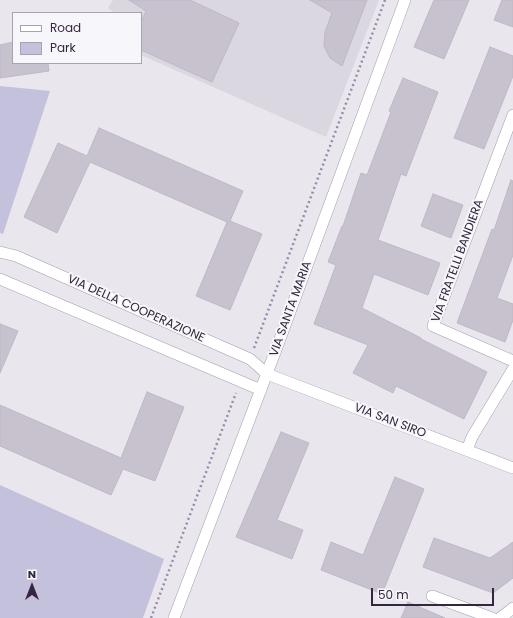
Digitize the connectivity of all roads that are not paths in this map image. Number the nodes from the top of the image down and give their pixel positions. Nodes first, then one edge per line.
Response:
1 (405, 0) edge
2 (513, 115) edge
3 (0, 252) edge
4 (0, 279) edge
5 (513, 361) edge
6 (513, 369) edge
7 (267, 374) junction
8 (261, 390) junction
9 (467, 450) junction
10 (513, 468) edge
11 (432, 596) dead end
12 (513, 608) edge
13 (174, 618) edge
14 (492, 618) edge
15 (500, 618) edge

1 - 7 street, VIA SANTA MARIA
2 - 5 street, VIA FRATELLI BANDIERA
3 - 7 street, VIA DELLA COOPERAZIONE
4 - 8 street, VIA DELLA COOPERAZIONE
6 - 9 street
7 - 8 street, VIA SANTA MARIA
7 - 9 street, VIA SAN SIRO
8 - 13 street, VIA SANTA MARIA
9 - 10 street, VIA SAN SIRO
11 - 14 street
12 - 15 street

